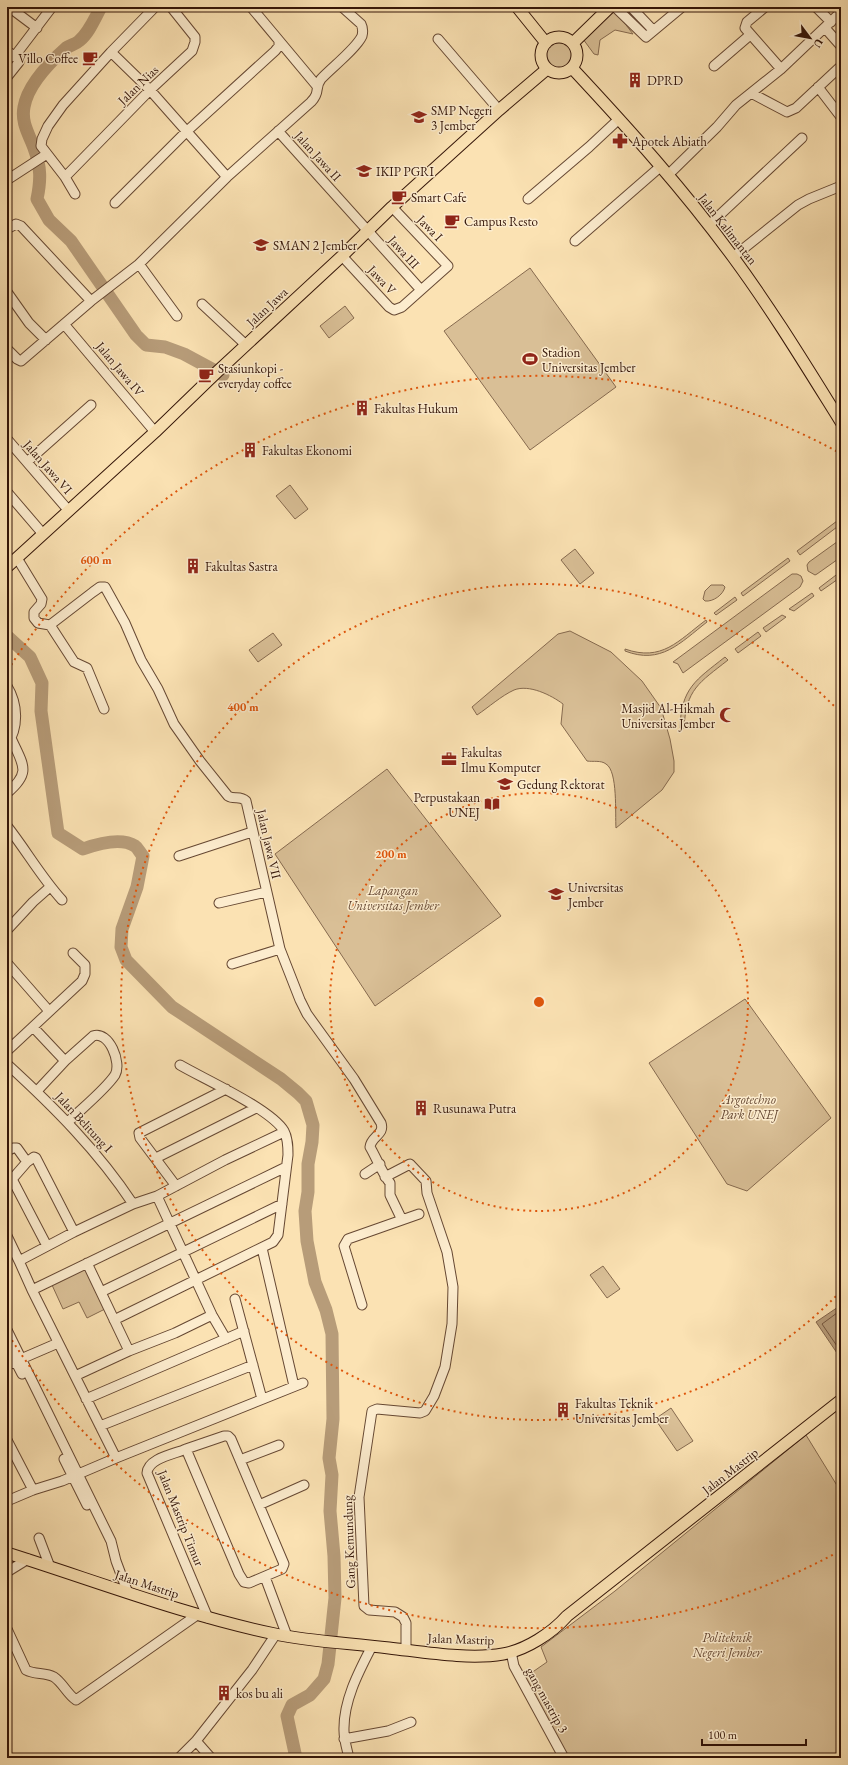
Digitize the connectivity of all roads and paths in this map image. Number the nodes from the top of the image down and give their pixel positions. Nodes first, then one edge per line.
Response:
1 (9, 7) edge
2 (52, 7) edge
3 (155, 7) edge
4 (171, 7) edge
5 (251, 7) edge
6 (342, 7) edge
7 (517, 7) edge
8 (610, 7) edge
9 (616, 7) edge
10 (632, 7) edge
11 (682, 7) edge
12 (765, 7) edge
13 (816, 7) edge
14 (841, 12) edge
15 (828, 25) junction
16 (37, 28) junction
17 (653, 30) junction
18 (750, 35) junction
19 (438, 40) dead end
20 (279, 42) junction
21 (546, 43) junction
22 (573, 43) junction
23 (841, 46) edge
24 (111, 52) junction
25 (10, 54) edge
26 (714, 66) dead end
27 (841, 66) edge
28 (572, 68) junction
29 (547, 69) junction
30 (781, 69) junction
31 (7, 77) edge
32 (317, 86) junction
33 (818, 87) junction
34 (150, 90) junction
35 (752, 93) junction
36 (499, 110) junction
37 (841, 117) edge
38 (619, 118) junction
39 (278, 131) junction
40 (186, 132) junction
41 (802, 138) dead end
42 (40, 157) junction
43 (664, 171) junction
44 (65, 177) junction
45 (227, 177) junction
46 (7, 180) edge
47 (841, 186) edge
48 (75, 194) dead end
49 (528, 199) dead end
50 (115, 203) dead end
51 (392, 207) junction
52 (709, 225) junction
53 (7, 229) edge
54 (368, 231) junction
55 (576, 240) dead end
56 (342, 256) junction
57 (734, 257) junction
58 (139, 264) junction
59 (421, 290) junction
60 (7, 292) edge
61 (91, 301) junction
62 (202, 304) dead end
63 (177, 316) dead end
64 (64, 324) junction
65 (46, 340) junction
66 (246, 345) junction
67 (7, 348) edge
68 (91, 405) dead end
69 (841, 422) edge
70 (155, 432) junction
71 (7, 439) edge
72 (27, 462) junction
73 (7, 492) edge
74 (69, 511) junction
75 (43, 534) junction
76 (17, 558) junction
77 (7, 568) edge
78 (50, 624) junction
79 (8, 689) edge
80 (104, 709) dead end
81 (9, 741) edge
82 (7, 793) edge
83 (7, 826) edge
84 (252, 832) junction
85 (179, 856) dead end
86 (50, 887) junction
87 (266, 892) junction
88 (62, 900) dead end
89 (219, 902) dead end
90 (8, 926) edge
91 (280, 949) junction
92 (73, 953) dead end
93 (7, 963) edge
94 (232, 964) dead end
95 (49, 1011) junction
96 (34, 1027) junction
97 (7, 1051) edge
98 (66, 1061) junction
99 (7, 1064) edge
100 (180, 1065) dead end
101 (226, 1089) junction
102 (37, 1091) junction
103 (256, 1108) junction
104 (68, 1122) junction
105 (284, 1132) junction
106 (7, 1151) edge
107 (156, 1158) junction
108 (26, 1162) junction
109 (380, 1164) junction
110 (286, 1167) junction
111 (365, 1174) dead end
112 (385, 1177) junction
113 (10, 1182) edge
114 (176, 1186) junction
115 (157, 1196) junction
116 (133, 1204) junction
117 (282, 1204) junction
118 (419, 1214) dead end
119 (402, 1220) junction
120 (168, 1223) junction
121 (74, 1232) junction
122 (7, 1236) edge
123 (47, 1246) junction
124 (262, 1248) junction
125 (182, 1252) junction
126 (19, 1261) junction
127 (87, 1263) junction
128 (196, 1281) junction
129 (32, 1290) junction
130 (101, 1292) junction
131 (235, 1299) dead end
132 (362, 1305) dead end
133 (212, 1315) junction
134 (114, 1320) junction
135 (7, 1330) edge
136 (244, 1331) junction
137 (226, 1339) junction
138 (58, 1343) junction
139 (7, 1345) edge
140 (129, 1351) junction
141 (14, 1362) edge
142 (253, 1365) junction
143 (75, 1376) junction
144 (303, 1383) dead end
145 (294, 1386) junction
146 (86, 1399) junction
147 (262, 1399) junction
148 (841, 1400) edge
149 (100, 1426) junction
150 (7, 1440) edge
151 (279, 1445) dead end
152 (186, 1449) junction
153 (116, 1458) junction
154 (240, 1460) junction
155 (76, 1476) junction
156 (304, 1485) dead end
157 (33, 1490) junction
158 (7, 1501) edge
159 (259, 1505) junction
160 (39, 1538) dead end
161 (7, 1553) edge
162 (28, 1560) junction
163 (50, 1567) junction
164 (7, 1572) edge
165 (265, 1577) junction
166 (128, 1593) junction
167 (197, 1615) junction
168 (208, 1618) junction
169 (7, 1629) edge
170 (282, 1635) junction
171 (372, 1646) junction
172 (406, 1646) junction
173 (511, 1652) junction
174 (411, 1722) dead end
175 (344, 1739) junction
176 (196, 1741) junction
177 (179, 1758) edge
178 (211, 1758) edge
179 (349, 1758) edge
180 (564, 1758) edge

1 - 16 street
2 - 16 street
3 - 24 street
4 - 34 street, Jalan Nias
5 - 20 street
6 - 32 street
7 - 21 main road
8 - 22 main road
9 - 17 street
10 - 17 street
11 - 17 street
12 - 18 street
13 - 15 street
14 - 15 street
15 - 23 street
15 - 30 street
16 - 25 street
18 - 26 street
18 - 30 street
19 - 36 street
20 - 32 street
20 - 40 street
21 - 22 main road
21 - 29 main road
22 - 28 main road
24 - 34 street
24 - 42 street
25 - 31 street
27 - 33 street
28 - 29 main road
28 - 38 main road, Jalan Kalimantan
29 - 36 main road, Jalan Jawa
30 - 35 street
32 - 39 street
33 - 35 street
33 - 37 street
34 - 40 street
34 - 44 street, Jalan Nias
35 - 43 street
36 - 51 main road, Jalan Jawa
38 - 43 main road, Jalan Kalimantan
38 - 49 street
39 - 45 street, Jalan Jawa II
39 - 54 street, Jalan Jawa II
40 - 45 street
40 - 50 street
41 - 52 street
42 - 44 street
42 - 46 street
43 - 52 main road, Jalan Kalimantan
43 - 55 street
44 - 48 street
45 - 58 street, Jalan Jawa II
47 - 57 street
51 - 54 main road, Jalan Jawa
51 - 59 street, Jawa I
52 - 57 main road, Jalan Kalimantan
53 - 61 street
54 - 56 main road, Jalan Jawa
54 - 59 street, Jawa III
56 - 59 street, Jawa V
56 - 66 main road, Jalan Jawa
57 - 69 main road, Jalan Kalimantan
58 - 61 street, Jalan Jawa II
58 - 63 street
60 - 65 street
61 - 64 street, Jalan Jawa II
62 - 66 street
64 - 65 street, Jalan Jawa II
64 - 70 street, Jalan Jawa IV
65 - 67 street, Jalan Jawa II
66 - 70 main road, Jalan Jawa
68 - 72 street
70 - 74 main road, Jalan Jawa
71 - 72 street, Jalan Jawa VI
72 - 74 street, Jalan Jawa VI
73 - 75 street
74 - 75 main road, Jalan Jawa
75 - 76 main road, Jalan Jawa
76 - 77 main road, Jalan Jawa
76 - 78 street
78 - 80 street
78 - 84 street, Jalan Jawa VII
79 - 81 street
81 - 82 street
83 - 86 street
84 - 85 street
84 - 87 street, Jalan Jawa VII
86 - 88 street
86 - 90 street
87 - 89 street
87 - 91 street, Jalan Jawa VII
91 - 94 street
91 - 109 street, Jalan Jawa VII
92 - 95 street
93 - 95 street
95 - 96 street
96 - 97 street
96 - 98 street
98 - 102 street
98 - 104 street
99 - 102 street, Jalan Belitung I
100 - 101 street
101 - 103 street
101 - 107 street
102 - 104 street, Jalan Belitung I
103 - 105 street
103 - 107 street
104 - 116 street, Jalan Belitung I
105 - 110 street
105 - 114 street
106 - 108 street
107 - 114 street
108 - 113 street
108 - 121 street
109 - 111 street
109 - 112 street, Jalan Jawa VII
110 - 117 street
110 - 120 street
112 - 119 street, Jalan Jawa VII
112 - 172 street, Gang Kemundung
113 - 123 street
114 - 115 street
115 - 116 street
115 - 120 street
116 - 121 street
117 - 124 street
117 - 125 street
118 - 119 street
119 - 132 street
120 - 125 street
120 - 127 street
121 - 123 street
122 - 126 street
123 - 126 street
124 - 128 street
124 - 145 street
125 - 128 street
125 - 130 street
126 - 129 street
127 - 129 street
127 - 130 street
128 - 133 street
128 - 134 street
129 - 138 street
130 - 134 street
131 - 136 street
133 - 137 street
133 - 140 street
134 - 140 street
135 - 141 street
136 - 137 street
136 - 142 street
137 - 146 street
138 - 141 street
138 - 143 street
139 - 141 street
140 - 143 street
141 - 155 street
142 - 147 street
142 - 149 street
143 - 146 street
144 - 145 street
145 - 147 street
146 - 149 street
147 - 153 street
148 - 173 main road, Jalan Mastrip
149 - 153 street
150 - 157 street
151 - 154 street
152 - 154 street
152 - 165 street
152 - 168 street, Jalan Mastrip Timur
153 - 155 street
154 - 159 street
155 - 157 street
155 - 166 street
156 - 159 street
157 - 158 street
159 - 165 street
160 - 163 street
161 - 162 main road, Jalan Mastrip
162 - 163 main road, Jalan Mastrip
162 - 164 street
163 - 166 main road, Jalan Mastrip
165 - 170 street
166 - 167 main road, Jalan Mastrip
167 - 168 main road, Jalan Mastrip
167 - 169 street
168 - 170 main road, Jalan Mastrip
170 - 171 main road, Jalan Mastrip
170 - 176 street
171 - 172 main road, Jalan Mastrip
171 - 175 street
172 - 173 main road, Jalan Mastrip
173 - 180 street, gang mastrip 3
174 - 175 street
175 - 179 street
176 - 177 street
176 - 178 street

